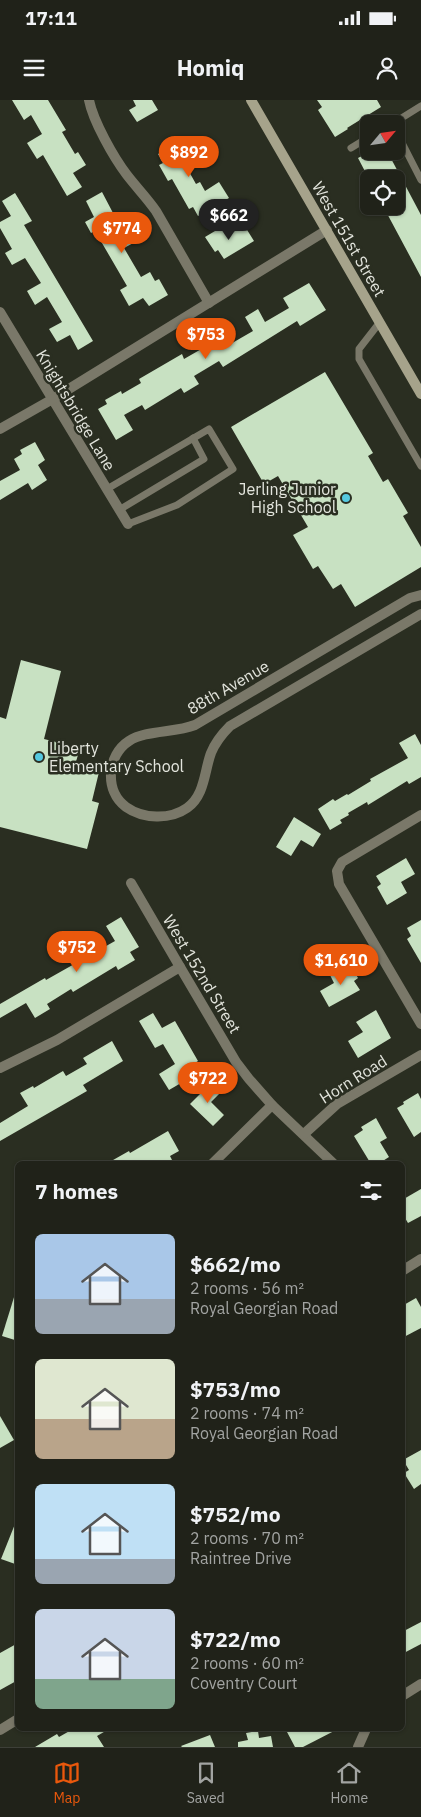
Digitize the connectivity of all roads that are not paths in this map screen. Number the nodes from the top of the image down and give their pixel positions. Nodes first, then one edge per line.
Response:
1 (89, 100) edge
2 (251, 100) edge
3 (421, 106) edge
4 (405, 116) edge
5 (360, 143) edge
6 (351, 148) dead end
7 (405, 149) edge
8 (421, 180) edge
9 (327, 230) junction
10 (209, 303) junction
11 (0, 312) edge
12 (380, 322) junction
13 (421, 394) edge
14 (52, 400) junction
15 (0, 430) edge
16 (193, 438) junction
17 (421, 466) edge
18 (107, 489) junction
19 (119, 510) junction
20 (128, 524) joint
21 (421, 595) edge
22 (421, 614) edge
23 (421, 814) edge
24 (131, 883) dead end
25 (180, 967) junction
26 (421, 1024) edge
27 (421, 1054) edge
28 (0, 1068) edge
29 (272, 1105) junction
30 (304, 1134) junction
31 (215, 1161) edge
32 (331, 1161) edge
33 (421, 1260) edge
34 (405, 1269) edge
35 (421, 1684) edge
36 (405, 1694) edge
37 (15, 1721) edge
38 (0, 1730) edge
39 (365, 1731) edge
40 (358, 1747) edge

1 - 10 street
2 - 9 street, West 151st Street
3 - 4 lane
5 - 6 lane
7 - 8 lane
9 - 10 street
9 - 12 street, West 151st Street
10 - 14 street
11 - 14 street, Knightsbridge Lane
12 - 13 street, West 151st Street
12 - 17 lane
14 - 15 street
14 - 18 street, Knightsbridge Lane
16 - 18 lane
16 - 19 lane
16 - 20 lane
18 - 19 street, Knightsbridge Lane
19 - 20 street, Knightsbridge Lane
21 - 22 street, 88th Avenue
23 - 26 street
24 - 25 street, West 152nd Street
25 - 28 street
25 - 29 street, West 152nd Street
27 - 30 street, Horn Road
29 - 30 street, West 152nd Street
29 - 31 street
30 - 32 street, West 152nd Street
33 - 34 street
35 - 36 street
37 - 38 street
39 - 40 street

